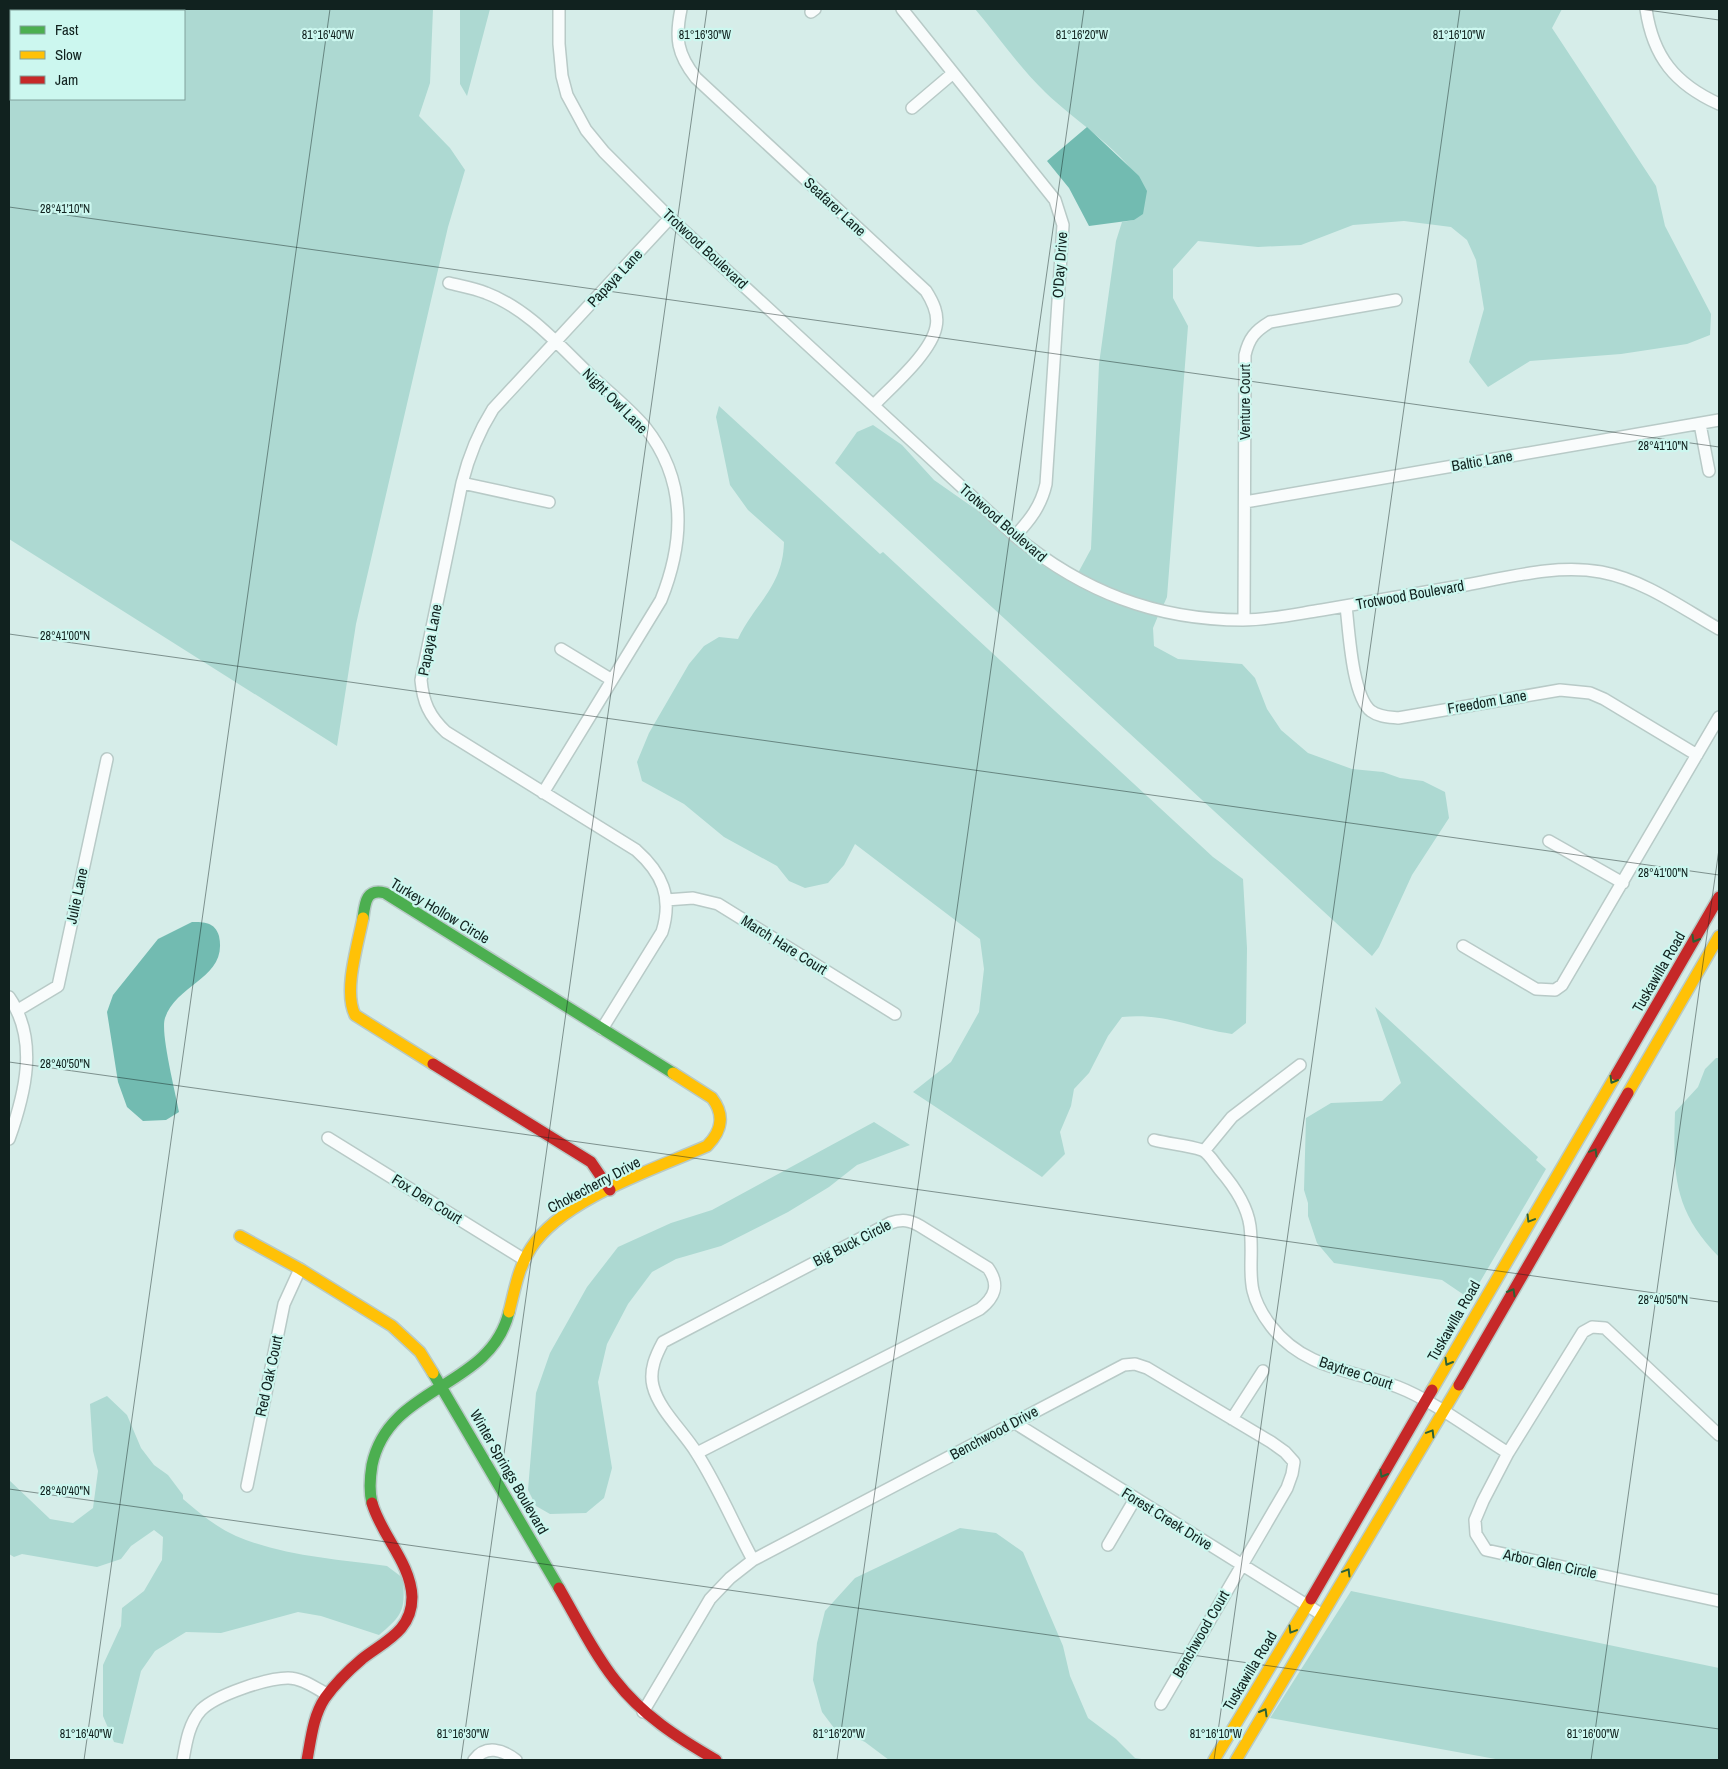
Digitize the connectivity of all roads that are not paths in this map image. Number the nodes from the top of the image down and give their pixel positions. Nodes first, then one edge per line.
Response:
1 (560, 9) edge
2 (681, 9) edge
3 (902, 9) edge
4 (1646, 9) edge
5 (952, 74) junction
6 (1719, 104) edge
7 (912, 108) dead end
8 (670, 218) junction
9 (449, 283) dead end
10 (1396, 300) dead end
11 (556, 342) junction
12 (874, 405) junction
13 (1719, 420) edge
14 (1700, 424) junction
15 (1709, 471) dead end
16 (462, 483) junction
17 (549, 502) dead end
18 (1245, 502) junction
19 (1015, 536) junction
20 (1346, 606) junction
21 (1244, 620) junction
22 (1719, 629) edge
23 (561, 649) dead end
24 (612, 680) junction
25 (1719, 717) edge
26 (1697, 755) junction
27 (107, 759) dead end
28 (543, 793) junction
29 (1549, 841) dead end
30 (1623, 883) junction
31 (1719, 897) edge
32 (666, 900) junction
33 (1719, 936) edge
34 (1463, 946) dead end
35 (9, 998) edge
36 (18, 1010) junction
37 (895, 1014) dead end
38 (602, 1030) junction
39 (1300, 1065) dead end
40 (721, 1124) joint
41 (328, 1138) dead end
42 (9, 1139) edge
43 (1154, 1140) dead end
44 (1204, 1151) junction
45 (610, 1190) junction
46 (240, 1236) dead end
47 (525, 1260) junction
48 (300, 1269) junction
49 (1263, 1371) dead end
50 (442, 1387) junction
51 (1425, 1402) junction
52 (1443, 1413) junction
53 (1232, 1419) junction
54 (1015, 1422) junction
55 (1719, 1435) edge
56 (697, 1453) junction
57 (1508, 1453) junction
58 (247, 1486) dead end
59 (1135, 1499) junction
60 (1108, 1546) dead end
61 (753, 1560) junction
62 (1241, 1565) junction
63 (1719, 1601) edge
64 (1307, 1605) junction
65 (1321, 1614) junction
66 (327, 1694) junction
67 (1161, 1704) dead end
68 (643, 1712) junction
69 (183, 1760) edge
70 (307, 1760) edge
71 (474, 1760) edge
72 (516, 1760) edge
73 (716, 1760) edge
74 (1214, 1760) edge
75 (1236, 1760) edge

1 - 8 street, Trotwood Boulevard
2 - 12 street, Seafarer Lane
3 - 5 street, O'Day Drive
4 - 6 street
5 - 7 street
5 - 19 street, O'Day Drive
8 - 11 street, Papaya Lane
8 - 12 street, Trotwood Boulevard
9 - 11 street, Night Owl Lane
10 - 18 street, Venture Court
11 - 16 street, Papaya Lane
11 - 24 street, Night Owl Lane
12 - 19 street, Trotwood Boulevard
13 - 14 street, Baltic Lane
14 - 15 street
14 - 18 street, Baltic Lane
16 - 17 street
16 - 28 street, Papaya Lane
18 - 21 street, Venture Court
19 - 21 street, Trotwood Boulevard
20 - 21 street, Trotwood Boulevard
20 - 22 street, Trotwood Boulevard
20 - 26 street, Freedom Lane
23 - 24 street
24 - 28 street, Night Owl Lane
25 - 26 street
26 - 30 street
27 - 36 street, Julie Lane
28 - 32 street, Papaya Lane
29 - 30 street
30 - 34 street
31 -> 51 street, Tuskawilla Road
32 - 37 street, March Hare Court
32 - 38 street, Papaya Lane
52 -> 33 street
35 - 36 street
36 - 42 street
38 - 40 street, Turkey Hollow Circle
38 - 45 street, Turkey Hollow Circle
39 - 44 street
40 - 45 street, Chokecherry Drive
41 - 47 street, Fox Den Court
43 - 44 street
44 - 51 street, Baytree Court
45 - 47 street, Chokecherry Drive
46 - 48 street, Winter Springs Boulevard
47 - 50 street, Chokecherry Drive
48 - 50 street, Winter Springs Boulevard
48 - 58 street, Red Oak Court
49 - 53 street
50 - 66 street, Chokecherry Drive
50 - 68 street, Winter Springs Boulevard
51 - 52 street
51 -> 64 street, Tuskawilla Road
52 - 57 street
65 -> 52 street
53 - 54 street, Benchwood Drive
53 - 62 street, Benchwood Drive
54 - 59 street, Forest Creek Drive
54 - 61 street, Benchwood Drive
55 - 57 street, Arbor Glen Circle
56 - 56 street, Big Buck Circle
56 - 61 street, Big Buck Circle
57 - 63 street, Arbor Glen Circle
59 - 60 street
59 - 62 street, Forest Creek Drive
61 - 68 street, Benchwood Drive
62 - 64 street, Forest Creek Drive
62 - 67 street, Benchwood Court
64 - 65 street, Forest Creek Drive
64 -> 74 street, Tuskawilla Road
75 -> 65 street
66 - 69 street
66 - 70 street, Chokecherry Drive
68 - 73 street, Winter Springs Boulevard
71 - 72 street

